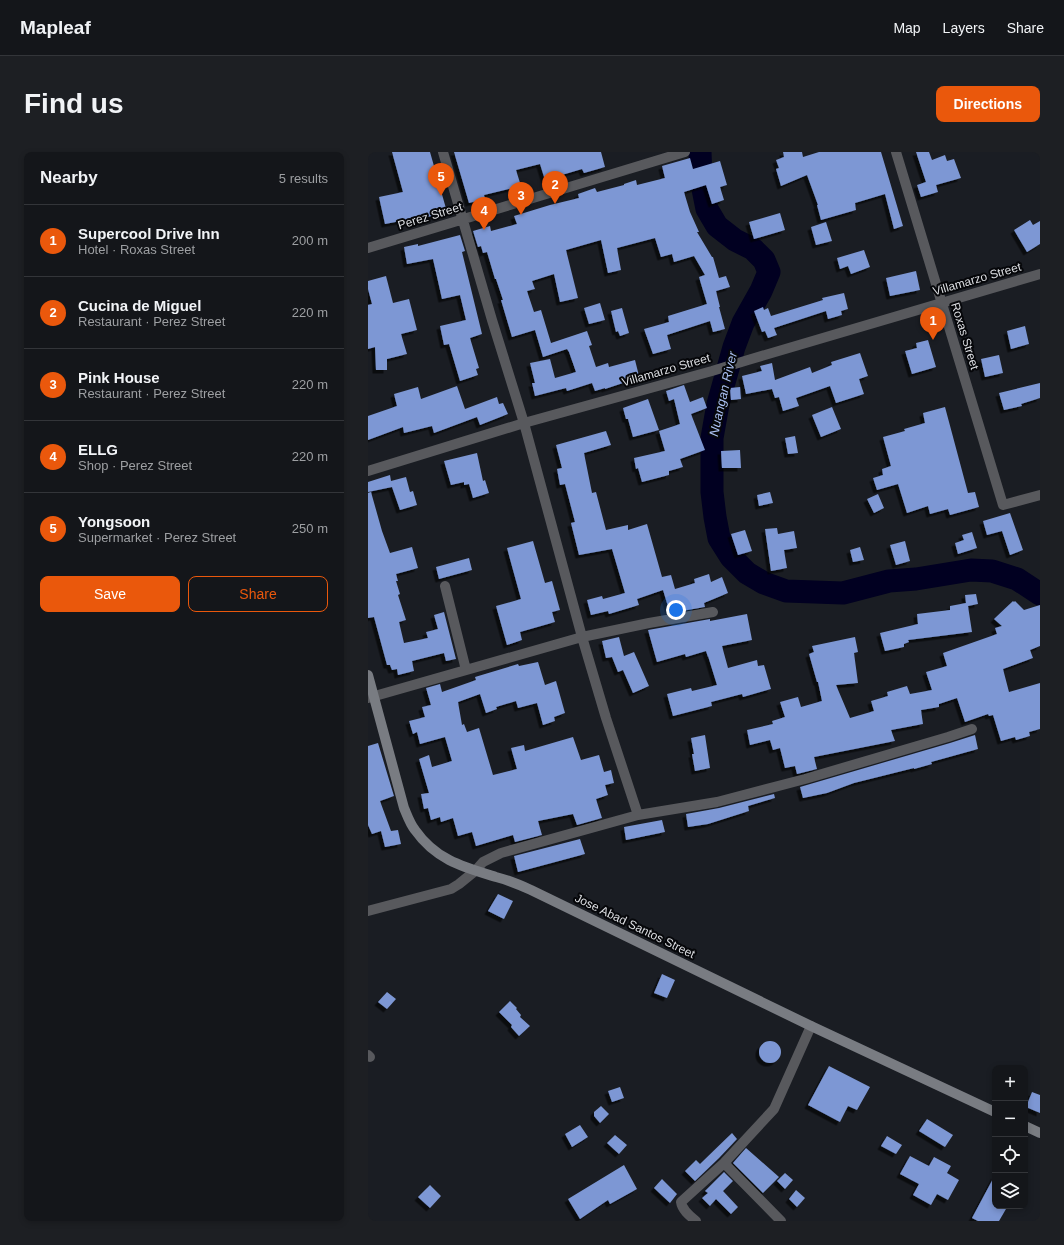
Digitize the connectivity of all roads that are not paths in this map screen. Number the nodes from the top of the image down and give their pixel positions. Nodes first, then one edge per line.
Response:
1 (443, 152) edge
2 (684, 152) edge
3 (896, 152) edge
4 (463, 219) junction
5 (368, 248) edge
6 (1040, 274) edge
7 (941, 303) junction
8 (524, 423) junction
9 (368, 471) edge
10 (1040, 495) edge
11 (445, 586) dead end
12 (713, 612) dead end
13 (582, 637) junction
14 (466, 670) junction
15 (368, 675) edge
16 (371, 697) edge
17 (972, 729) dead end
18 (638, 815) junction
19 (475, 871) junction
20 (368, 911) edge
21 (811, 1026) junction
22 (992, 1111) edge
23 (1028, 1127) edge
24 (1040, 1133) edge
25 (724, 1163) junction
26 (696, 1221) edge
27 (781, 1221) edge

1 - 4 street
2 - 4 street, Perez Street
3 - 7 street, Roxas Street
4 - 5 street, Perez Street
4 - 8 street
6 - 7 street, Villamarzo Street
7 - 8 street, Villamarzo Street
7 - 10 street, Roxas Street
8 - 9 street, Villamarzo Street
8 - 13 street
11 - 14 street
12 - 13 street
13 - 14 street
13 - 18 street
14 - 16 street
15 - 16 main road, Jose Abad Santos Street
16 - 19 main road, Jose Abad Santos Street
17 - 18 street
18 - 19 street
19 - 20 street
19 - 21 main road, Jose Abad Santos Street
21 - 22 main road, Jose Abad Santos Street
21 - 25 street
23 - 24 main road
25 - 26 street
25 - 27 street

